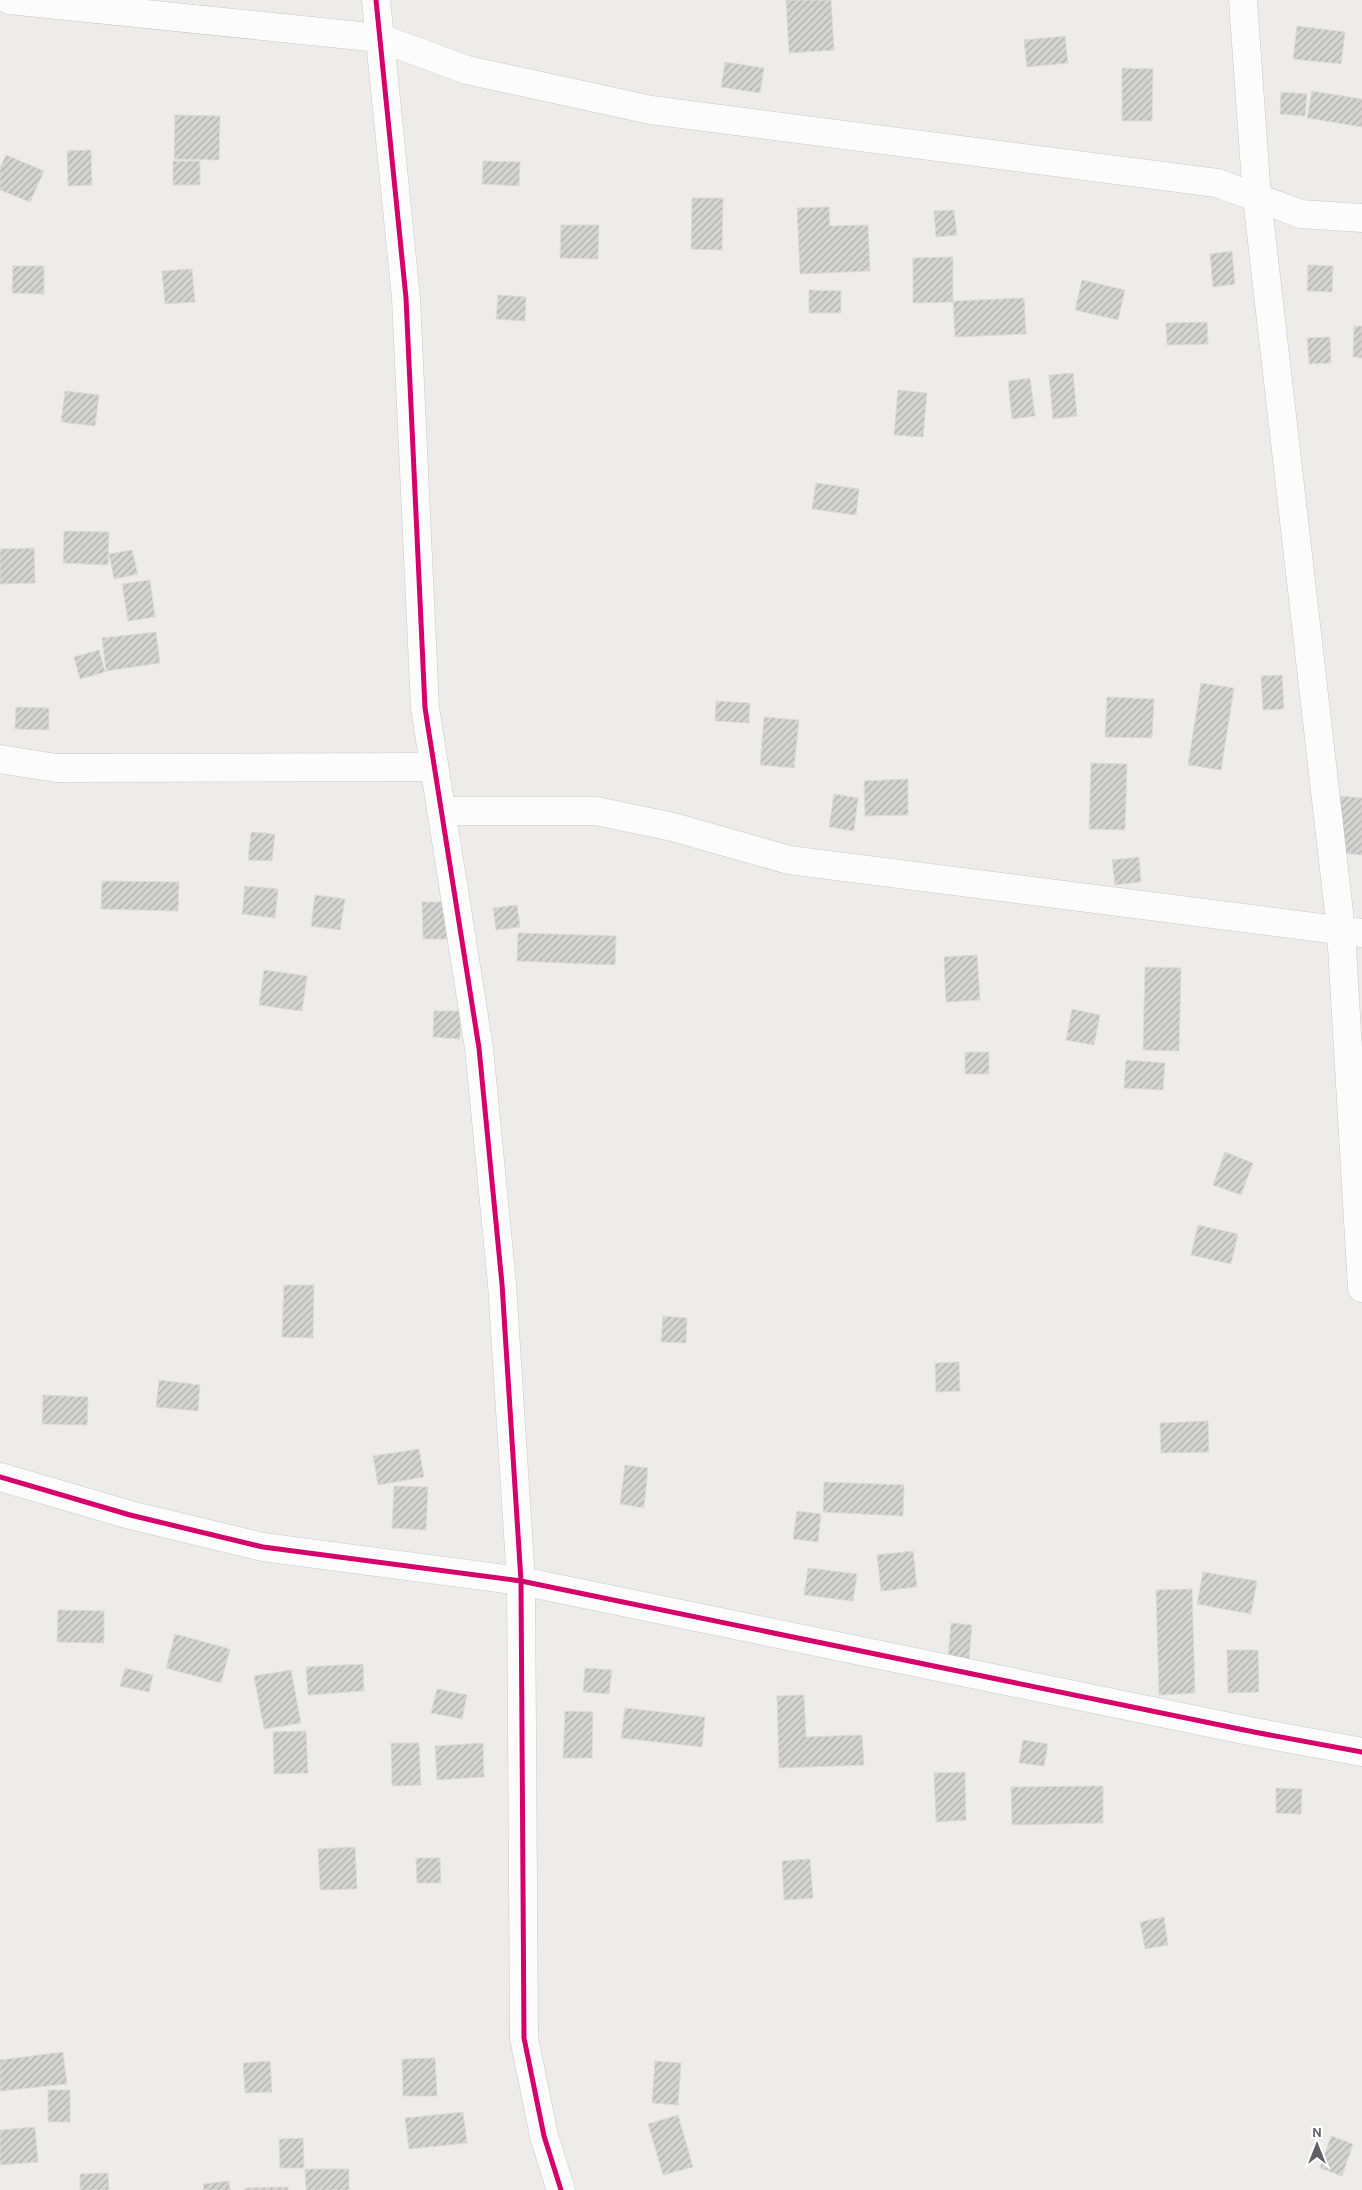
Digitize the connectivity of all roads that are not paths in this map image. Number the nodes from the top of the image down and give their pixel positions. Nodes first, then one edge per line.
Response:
1 (9, 0) edge
2 (376, 0) edge
3 (1243, 0) edge
4 (380, 38) junction
5 (1257, 198) junction
6 (1362, 218) edge
7 (0, 759) edge
8 (434, 767) junction
9 (442, 811) junction
10 (1351, 931) edge
11 (1362, 1288) edge
12 (0, 1477) edge
13 (521, 1581) junction
14 (1362, 1752) edge
15 (561, 2190) edge

1 - 4 street
2 - 4 street
3 - 5 street
4 - 5 street
4 - 8 street
5 - 6 street
5 - 10 street
7 - 8 street
8 - 9 street
9 - 10 street
9 - 13 street
10 - 11 street
12 - 13 street
13 - 14 street
13 - 15 street

